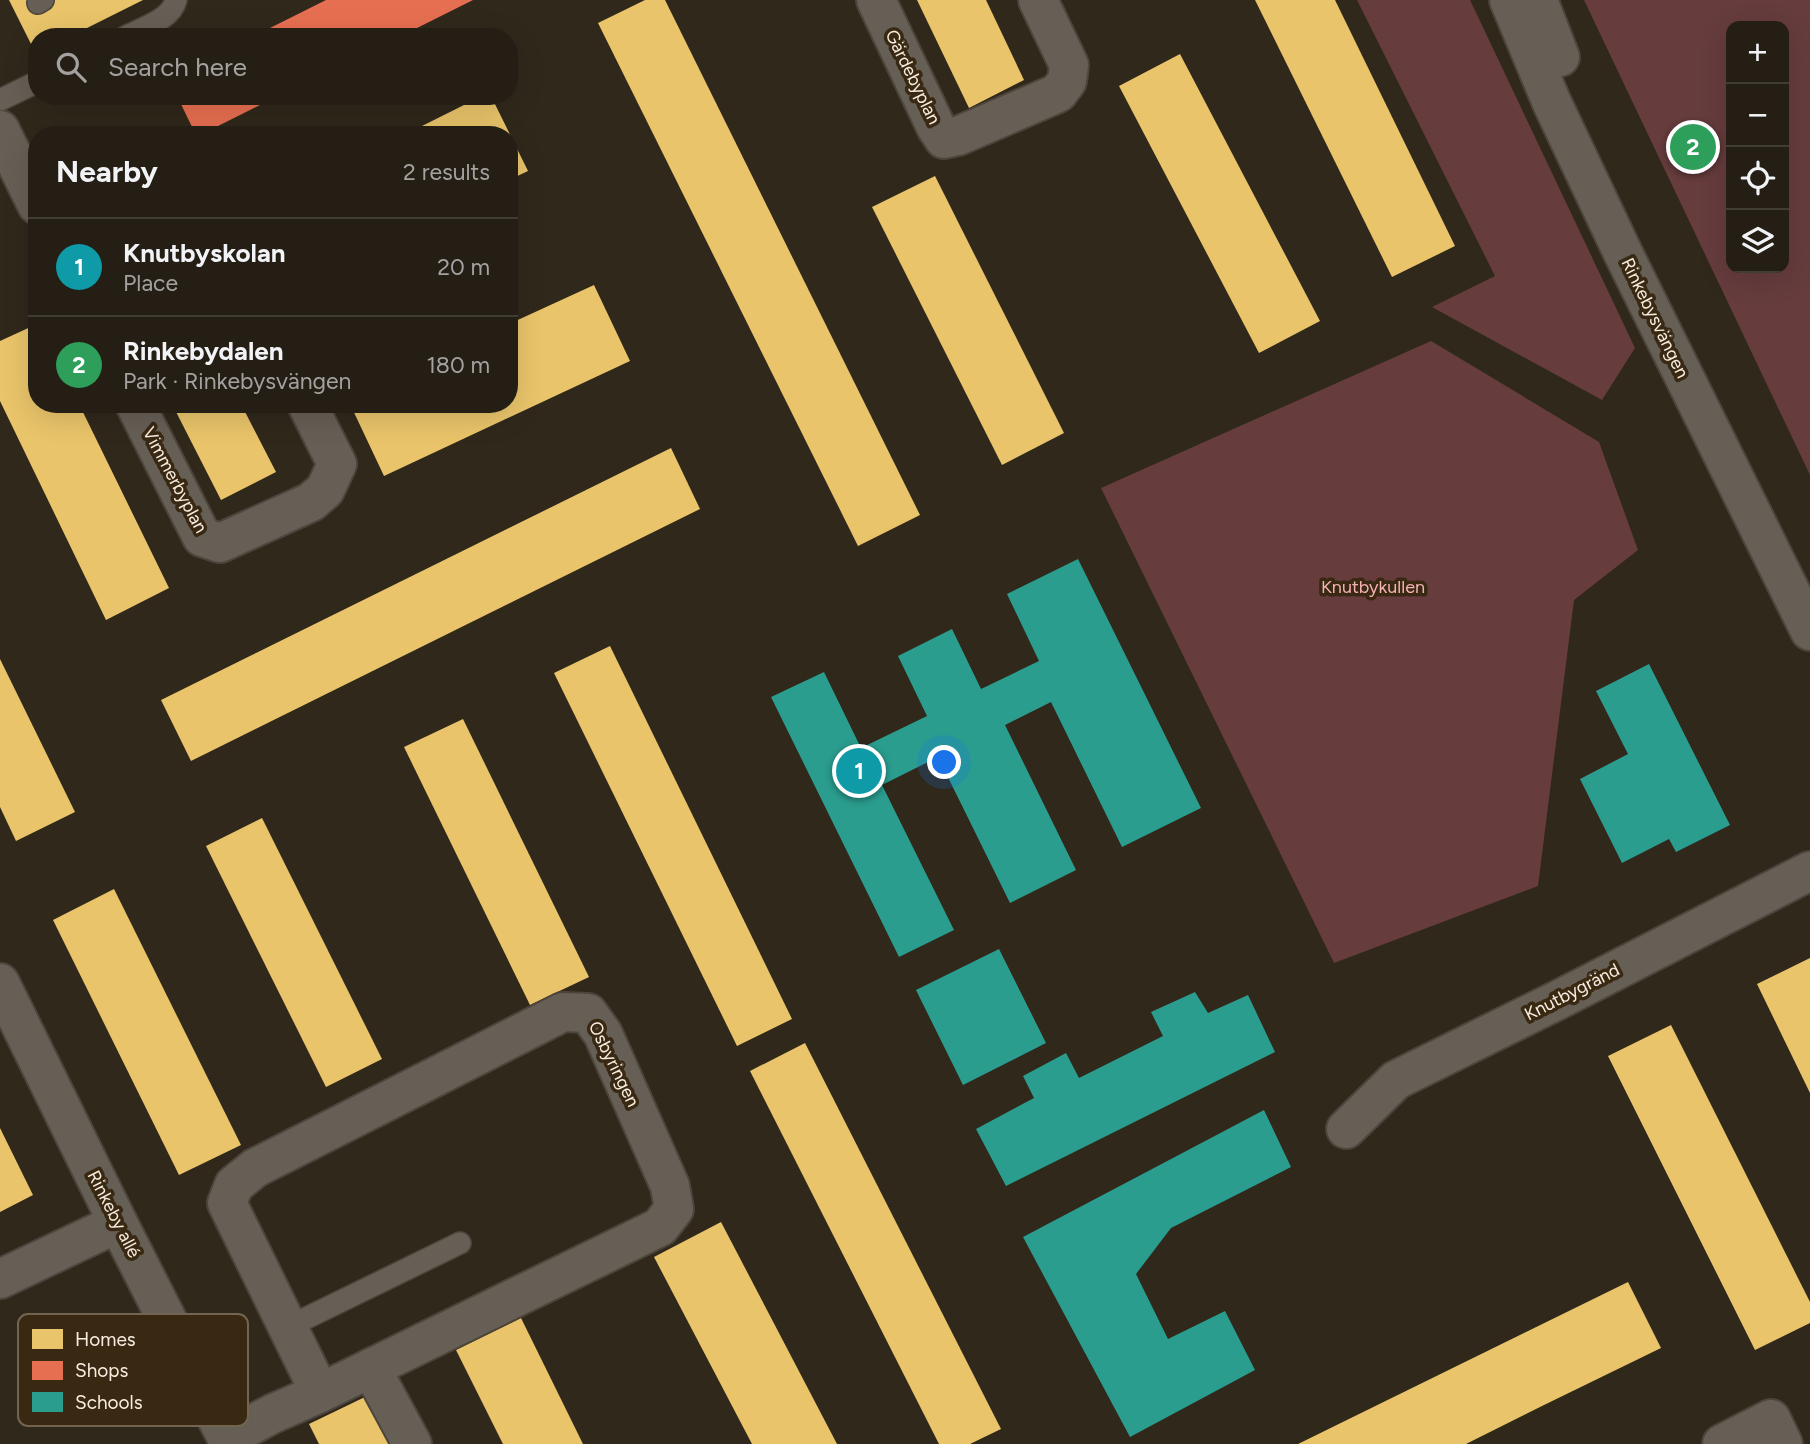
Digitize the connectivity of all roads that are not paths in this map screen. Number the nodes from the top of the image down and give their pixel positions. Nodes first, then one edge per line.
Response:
1 (176, 0) edge
2 (876, 0) edge
3 (1038, 0) edge
4 (1509, 0) edge
5 (1538, 0) edge
6 (143, 28) edge
7 (28, 86) edge
8 (0, 100) edge
9 (0, 130) edge
10 (28, 187) edge
11 (140, 413) edge
12 (312, 413) edge
13 (1810, 583) edge
14 (1810, 631) edge
15 (1810, 871) edge
16 (0, 983) edge
17 (1346, 1129) dead end
18 (118, 1223) junction
19 (460, 1243) dead end
20 (0, 1279) edge
21 (164, 1314) edge
22 (288, 1327) junction
23 (371, 1367) junction
24 (320, 1393) junction
25 (229, 1441) edge
26 (412, 1444) edge
27 (1722, 1444) edge
28 (1783, 1444) edge

1 - 6 lane
2 - 3 street, Gärdebyplan
4 - 14 street, Rinkebysvängen
5 - 13 street, Rinkebysvängen
7 - 8 lane
9 - 10 street
11 - 12 street, Vimmerbyplan
15 - 17 street, Knutbygränd
16 - 18 street, Rinkeby allé
18 - 20 street
18 - 21 street, Rinkeby allé
19 - 22 lane
22 - 23 street, Osbyringen
22 - 24 street, Osbyringen
23 - 24 street, Osbyringen
23 - 26 street
24 - 25 street, Osbyringen
27 - 28 street

